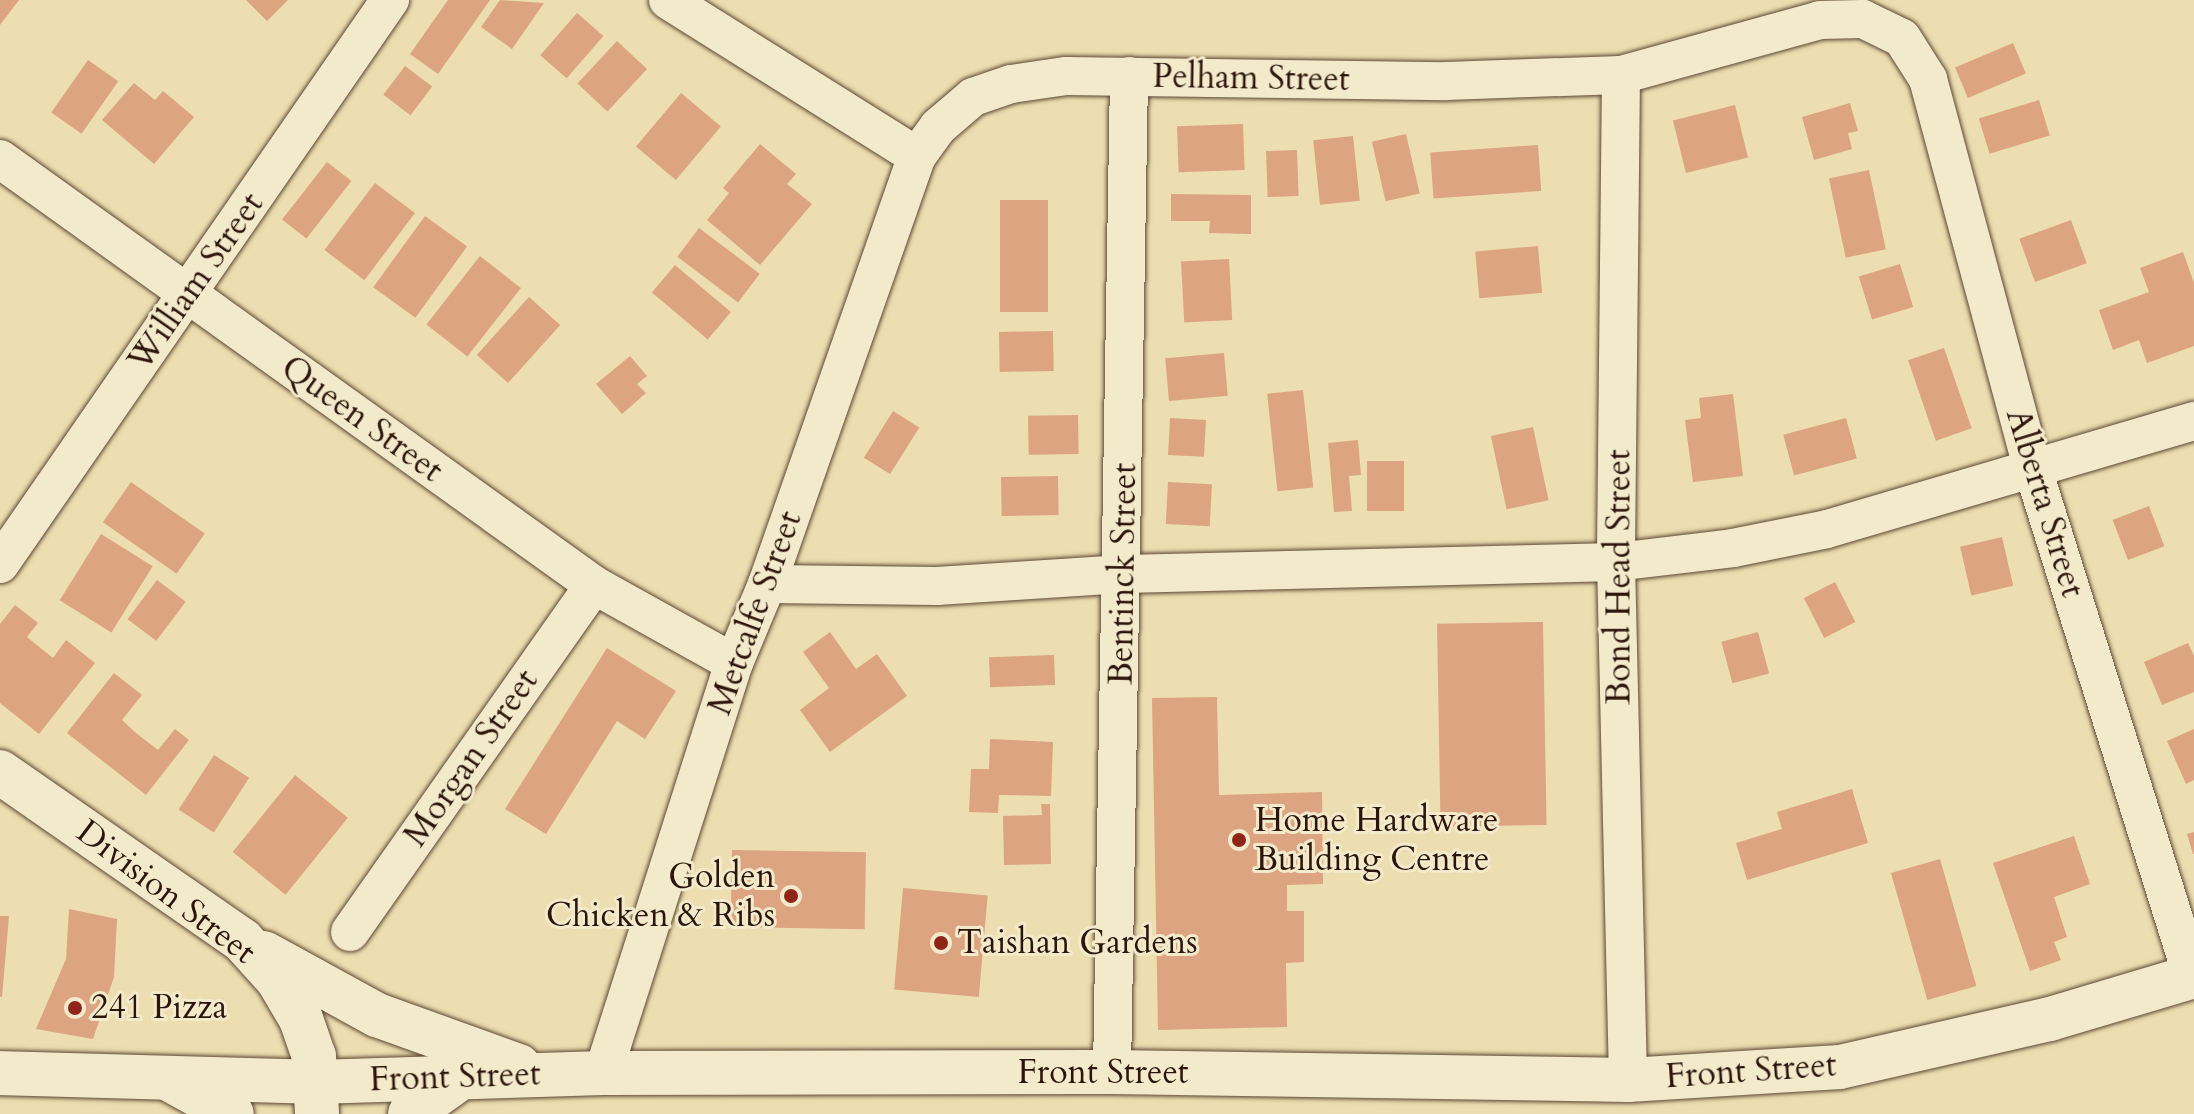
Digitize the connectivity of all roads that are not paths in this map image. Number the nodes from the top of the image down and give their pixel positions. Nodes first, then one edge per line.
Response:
1 (390, 0) edge
2 (668, 0) edge
3 (1895, 35) joint
4 (1621, 75) junction
5 (1129, 76) junction
6 (917, 156) junction
7 (0, 159) edge
8 (189, 294) junction
9 (2194, 421) edge
10 (2032, 466) junction
11 (1616, 562) junction
12 (0, 564) edge
13 (1124, 574) junction
14 (767, 584) junction
15 (594, 585) junction
16 (734, 663) junction
17 (0, 772) edge
18 (350, 932) dead end
19 (242, 940) junction
20 (2193, 976) edge
21 (1112, 1072) junction
22 (0, 1073) edge
23 (603, 1073) junction
24 (540, 1074) junction
25 (463, 1076) junction
26 (167, 1078) junction
27 (1628, 1080) junction
28 (317, 1098) edge
29 (232, 1114) edge
30 (410, 1114) edge

1 - 8 street, William Street
2 - 6 street
3 - 4 street, Pelham Street
3 - 10 street, Alberta Street
4 - 5 street, Pelham Street
4 - 11 street, Bond Head Street
5 - 6 street, Pelham Street
5 - 13 street, Bentinck Street
6 - 14 street, Metcalfe Street
7 - 8 street, Queen Street
8 - 12 street, William Street
8 - 15 street, Queen Street
9 - 10 street
10 - 11 street
10 - 20 street, Alberta Street
11 - 13 street
11 - 27 street, Bond Head Street
13 - 14 street
13 - 21 street, Bentinck Street
14 - 16 street, Metcalfe Street
15 - 16 street, Queen Street
15 - 18 street, Morgan Street
16 - 23 street, Metcalfe Street
17 - 19 main road, Division Street
19 - 24 main road
19 - 28 main road, Division Street
20 - 27 main road, Front Street
21 - 23 main road, Front Street
21 - 27 main road, Front Street
22 - 26 main road, Front Street
23 - 24 main road, Front Street
24 - 25 main road, Front Street
25 - 28 main road, Front Street
25 - 30 main road
26 - 28 main road, Front Street
26 - 29 main road

